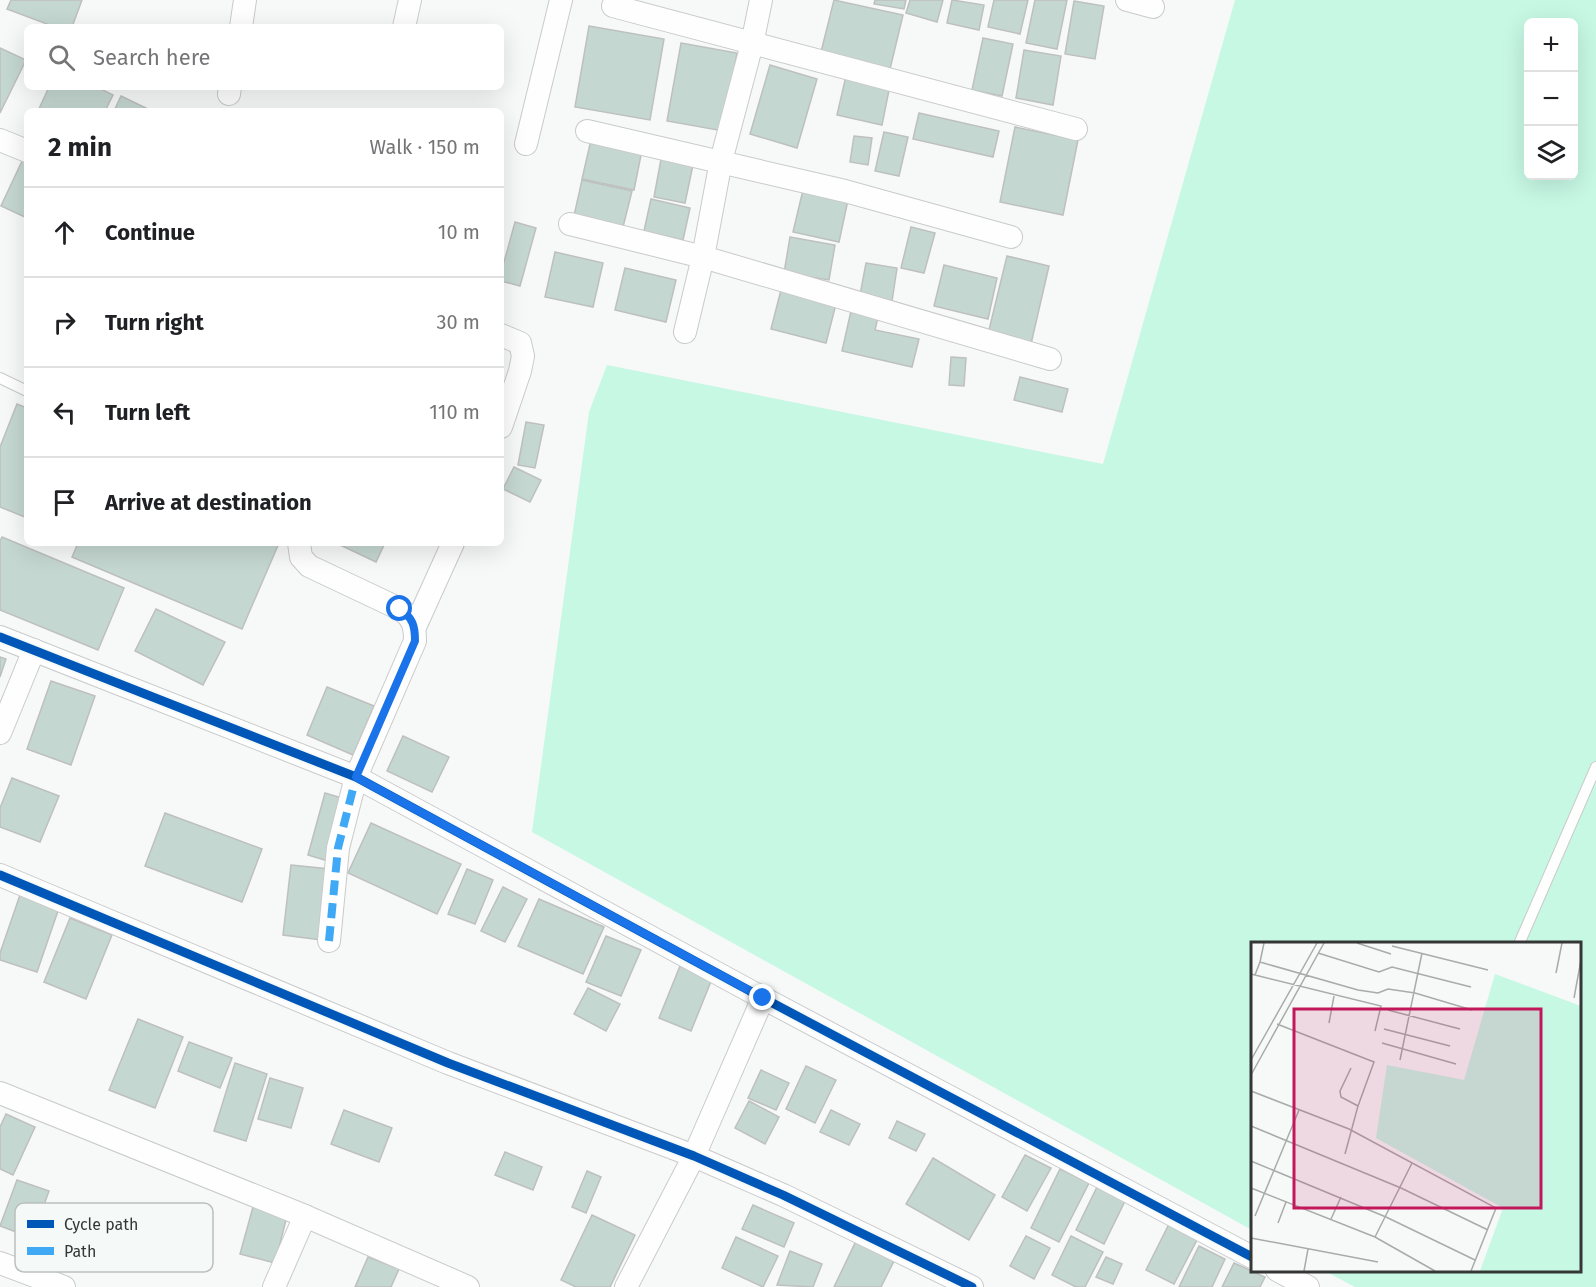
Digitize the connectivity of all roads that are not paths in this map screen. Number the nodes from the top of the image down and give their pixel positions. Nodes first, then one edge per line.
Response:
1 (246, 0) edge
2 (411, 0) edge
3 (561, 0) edge
4 (761, 0) edge
5 (1127, 0) edge
6 (613, 6) dead end
7 (1153, 8) dead end
8 (242, 24) edge
9 (405, 24) edge
10 (752, 44) junction
11 (1076, 129) dead end
12 (587, 130) dead end
13 (0, 140) edge
14 (526, 144) dead end
15 (24, 149) edge
16 (721, 161) junction
17 (570, 224) dead end
18 (1011, 237) dead end
19 (703, 256) junction
20 (685, 332) dead end
21 (504, 336) edge
22 (1050, 359) dead end
23 (0, 378) edge
24 (24, 389) edge
25 (504, 418) edge
26 (300, 546) edge
27 (452, 546) edge
28 (415, 627) junction
29 (0, 637) edge
30 (34, 650) junction
31 (0, 733) edge
32 (1596, 767) edge
33 (356, 777) junction
34 (0, 875) edge
35 (329, 940) dead end
36 (1520, 942) edge
37 (763, 998) junction
38 (0, 1093) edge
39 (694, 1156) junction
40 (305, 1216) junction
41 (1251, 1256) edge
42 (0, 1263) edge
43 (15, 1269) edge
44 (24, 1272) edge
45 (1281, 1272) edge
46 (64, 1287) edge
47 (273, 1287) edge
48 (468, 1287) edge
49 (627, 1287) edge
50 (972, 1287) edge
51 (1308, 1287) edge

1 - 8 street
2 - 9 street
3 - 14 street
4 - 10 street
5 - 7 street
6 - 10 street
10 - 11 street
10 - 16 street
12 - 16 street
13 - 15 street
16 - 18 street
16 - 19 street
17 - 19 street
19 - 20 street
19 - 22 street
21 - 25 street
23 - 24 lane
26 - 28 street
27 - 28 street
28 - 33 street
29 - 30 street
30 - 31 street
30 - 33 street
32 - 36 lane
33 - 35 street
33 - 37 street
34 - 39 street
37 - 39 street
37 - 41 street
38 - 40 street
39 - 49 street
39 - 50 street
40 - 47 street
40 - 48 street
42 - 43 street
44 - 46 street
45 - 51 street

